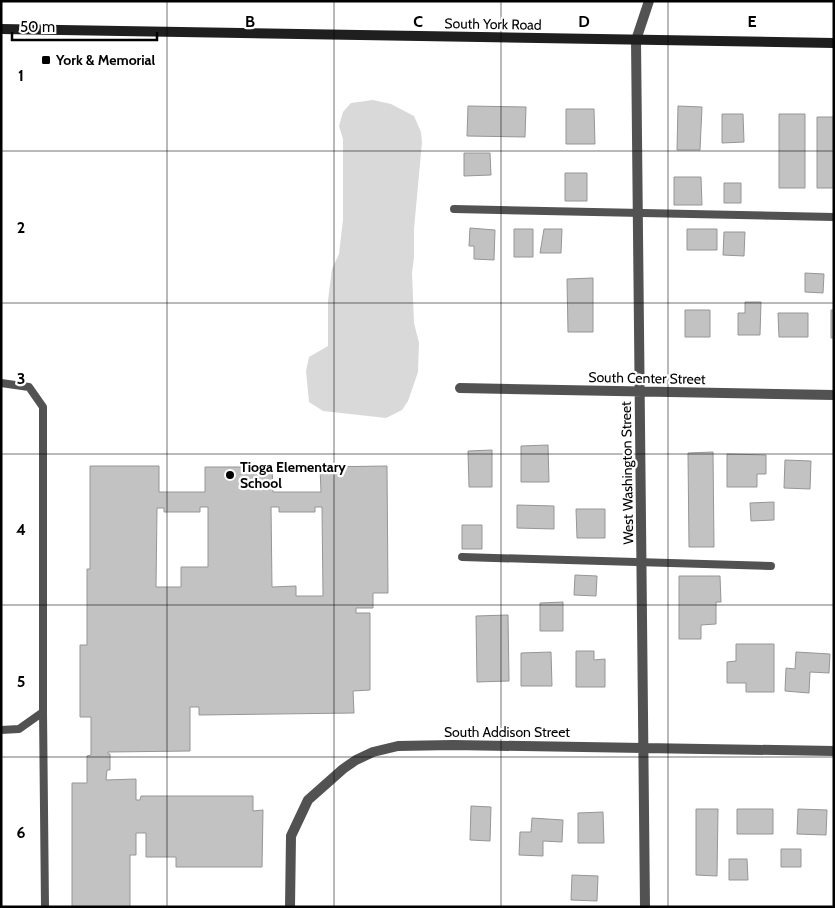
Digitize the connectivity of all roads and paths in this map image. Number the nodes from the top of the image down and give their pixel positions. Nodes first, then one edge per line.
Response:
1 (649, 1) edge
2 (1, 29) edge
3 (636, 40) junction
4 (834, 43) edge
5 (454, 209) dead end
6 (638, 212) junction
7 (834, 217) edge
8 (1, 383) edge
9 (460, 388) dead end
10 (640, 392) junction
11 (834, 395) edge
12 (462, 557) dead end
13 (642, 562) junction
14 (771, 566) dead end
15 (43, 712) junction
16 (1, 730) edge
17 (644, 747) junction
18 (834, 751) edge
19 (45, 907) edge
20 (290, 907) edge
21 (645, 907) edge

1 - 3 street, West Washington Street
2 - 3 main road, South York Road
3 - 4 main road, South York Road
3 - 6 street, West Washington Street
5 - 6 lane
6 - 7 lane
6 - 10 street, West Washington Street
8 - 15 lane
9 - 10 street, South Center Street
10 - 11 street, South Center Street
10 - 13 street, West Washington Street
12 - 13 lane
13 - 14 lane
13 - 17 street, West Washington Street
15 - 16 lane
15 - 19 lane
17 - 18 street, South Addison Street
17 - 20 street, South Addison Street
17 - 21 street, West Washington Street

